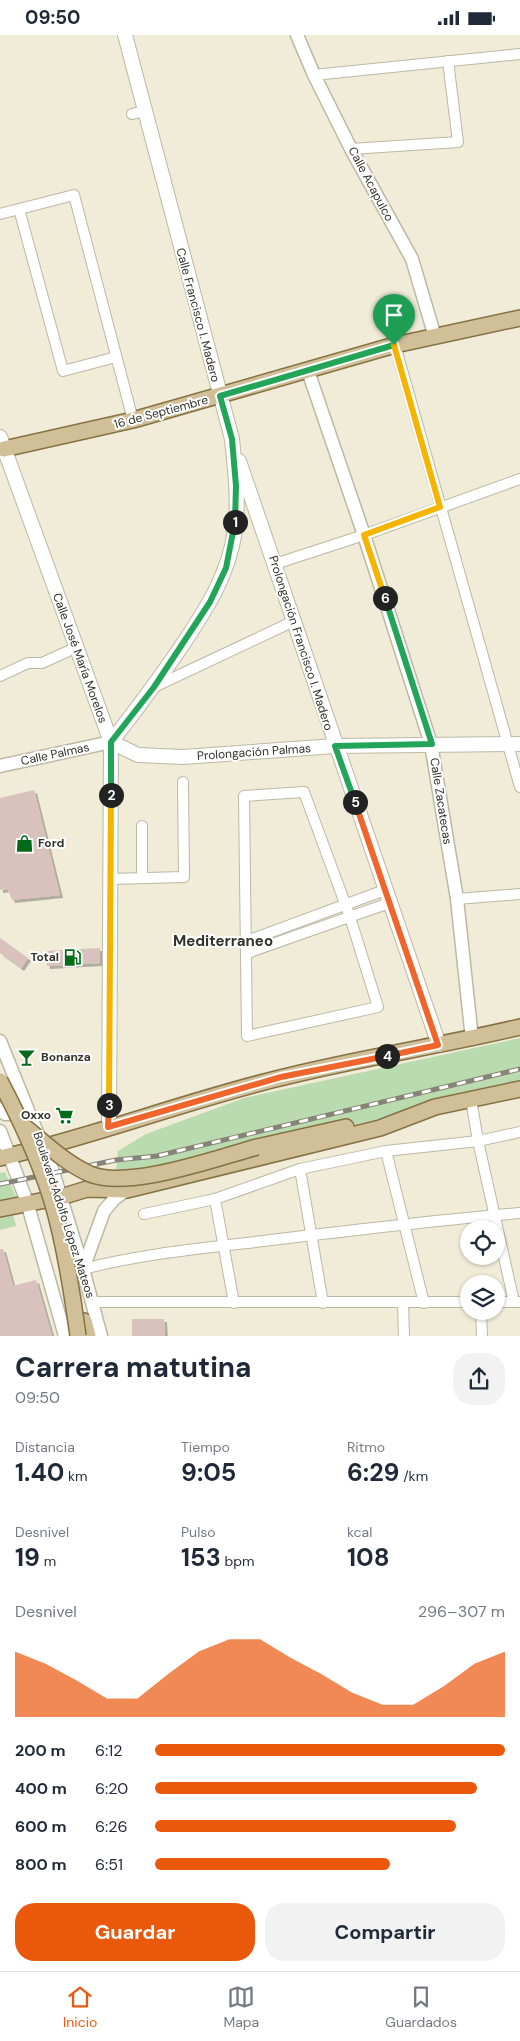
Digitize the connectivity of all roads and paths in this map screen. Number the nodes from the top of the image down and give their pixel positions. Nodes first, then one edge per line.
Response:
1 (125, 35) edge
2 (297, 35) edge
3 (520, 54) edge
4 (448, 61) junction
5 (314, 75) junction
6 (352, 149) junction
7 (19, 209) junction
8 (0, 214) edge
9 (520, 318) edge
10 (435, 337) junction
11 (394, 345) junction
12 (116, 357) junction
13 (308, 371) junction
14 (220, 396) junction
15 (133, 420) junction
16 (232, 439) junction
17 (2, 443) edge
18 (520, 479) edge
19 (440, 507) junction
20 (364, 535) junction
21 (275, 564) junction
22 (294, 621) junction
23 (76, 648) junction
24 (0, 676) edge
25 (154, 687) junction
26 (111, 742) junction
27 (432, 744) junction
28 (514, 744) edge
29 (335, 746) junction
30 (0, 766) edge
31 (183, 783) dead end
32 (520, 787) edge
33 (142, 826) dead end
34 (142, 878) junction
35 (110, 879) junction
36 (520, 894) edge
37 (387, 897) junction
38 (457, 899) junction
39 (345, 905) junction
40 (350, 917) junction
41 (247, 941) junction
42 (247, 953) junction
43 (520, 1027) edge
44 (472, 1039) junction
45 (0, 1041) edge
46 (438, 1045) junction
47 (11, 1068) junction
48 (0, 1081) edge
49 (520, 1089) edge
50 (471, 1099) junction
51 (435, 1107) junction
52 (0, 1109) edge
53 (24, 1126) junction
54 (108, 1127) junction
55 (0, 1131) edge
56 (520, 1132) edge
57 (478, 1141) junction
58 (44, 1147) junction
59 (386, 1151) junction
60 (5, 1157) edge
61 (300, 1169) junction
62 (127, 1190) junction
63 (61, 1197) junction
64 (215, 1199) junction
65 (27, 1202) junction
66 (0, 1209) edge
67 (520, 1213) edge
68 (144, 1214) dead end
69 (495, 1215) junction
70 (404, 1224) junction
71 (312, 1235) junction
72 (224, 1246) junction
73 (83, 1269) junction
74 (92, 1302) junction
75 (460, 1302) edge
76 (517, 1302) edge
77 (234, 1303) junction
78 (323, 1303) junction
79 (403, 1303) junction
80 (424, 1303) junction
81 (481, 1320) edge
82 (65, 1336) edge
83 (78, 1336) edge
84 (101, 1336) edge
85 (404, 1336) edge
86 (482, 1336) edge

1 - 14 main road, Calle Francisco I. Madero
2 - 5 street, Calle Acapulco
3 - 4 street
4 - 5 street
4 - 6 street
5 - 6 street, Calle Acapulco
6 - 10 street, Calle Acapulco
7 - 8 street
7 - 12 street
7 - 12 street
9 - 10 main road, 16 de Septiembre
10 - 11 main road, 16 de Septiembre
11 - 13 main road, 16 de Septiembre
11 - 19 street
12 - 15 street
13 - 14 main road, 16 de Septiembre
13 - 20 street, Calle Zacatecas
14 - 15 main road, 16 de Septiembre
14 - 16 main road, Calle Francisco I. Madero
15 - 17 main road, 16 de Septiembre
16 - 21 main road, Prolongación Francisco I. Madero
16 - 25 main road, Calle Francisco I. Madero
17 - 23 main road, Calle José María Morelos
18 - 19 street
19 - 20 street
19 - 28 street
20 - 21 street
20 - 27 street, Calle Zacatecas
21 - 22 main road, Prolongación Francisco I. Madero
22 - 25 street
22 - 29 main road, Prolongación Francisco I. Madero
23 - 24 street
23 - 26 main road, Calle José María Morelos
25 - 26 main road, Calle Francisco I. Madero
26 - 29 main road, Prolongación Palmas
26 - 30 street, Calle Palmas
26 - 35 main road, Calle José María Morelos
27 - 28 main road, Prolongación Palmas
27 - 29 main road, Prolongación Palmas
27 - 38 street, Calle Zacatecas
28 - 32 street
29 - 37 main road, Prolongación Francisco I. Madero
31 - 34 street
33 - 34 street
34 - 35 street
35 - 54 main road, Calle José María Morelos
36 - 38 street
37 - 39 street
37 - 40 street
37 - 46 main road, Prolongación Francisco I. Madero
38 - 44 street, Calle Zacatecas
39 - 40 street
39 - 41 street
39 - 41 street
40 - 42 street
40 - 42 street
41 - 42 street
43 - 44 main road
44 - 46 main road
45 - 47 street, Boulevard Adolfo López Mateos
46 - 54 main road
47 - 52 street
47 - 58 street, Boulevard Adolfo López Mateos
48 - 53 main road, Boulevard Adolfo López Mateos, bridge
49 - 50 main road
50 - 51 main road
50 - 57 street
51 - 53 main road, bridge
51 - 62 main road
53 - 83 main road, Boulevard Adolfo López Mateos, bridge
54 - 58 main road
55 - 60 street
56 - 57 street
57 - 59 street
57 - 69 street
58 - 60 main road
58 - 63 street, Boulevard Adolfo López Mateos
59 - 61 street
59 - 70 street
60 - 65 street
61 - 64 street
61 - 71 street
62 - 63 main road
62 - 73 street
63 - 65 main road
63 - 73 street, Boulevard Adolfo López Mateos
64 - 68 street
64 - 72 street
65 - 66 main road
65 - 82 street
67 - 69 street
69 - 70 street
69 - 76 street
70 - 71 street
70 - 80 street
71 - 72 street
71 - 78 street
72 - 73 street
72 - 77 street
73 - 74 street, Boulevard Adolfo López Mateos
74 - 77 street
74 - 84 street, Boulevard Adolfo López Mateos
75 - 80 street
77 - 78 street
78 - 79 street
79 - 80 street
79 - 85 street
81 - 86 street

